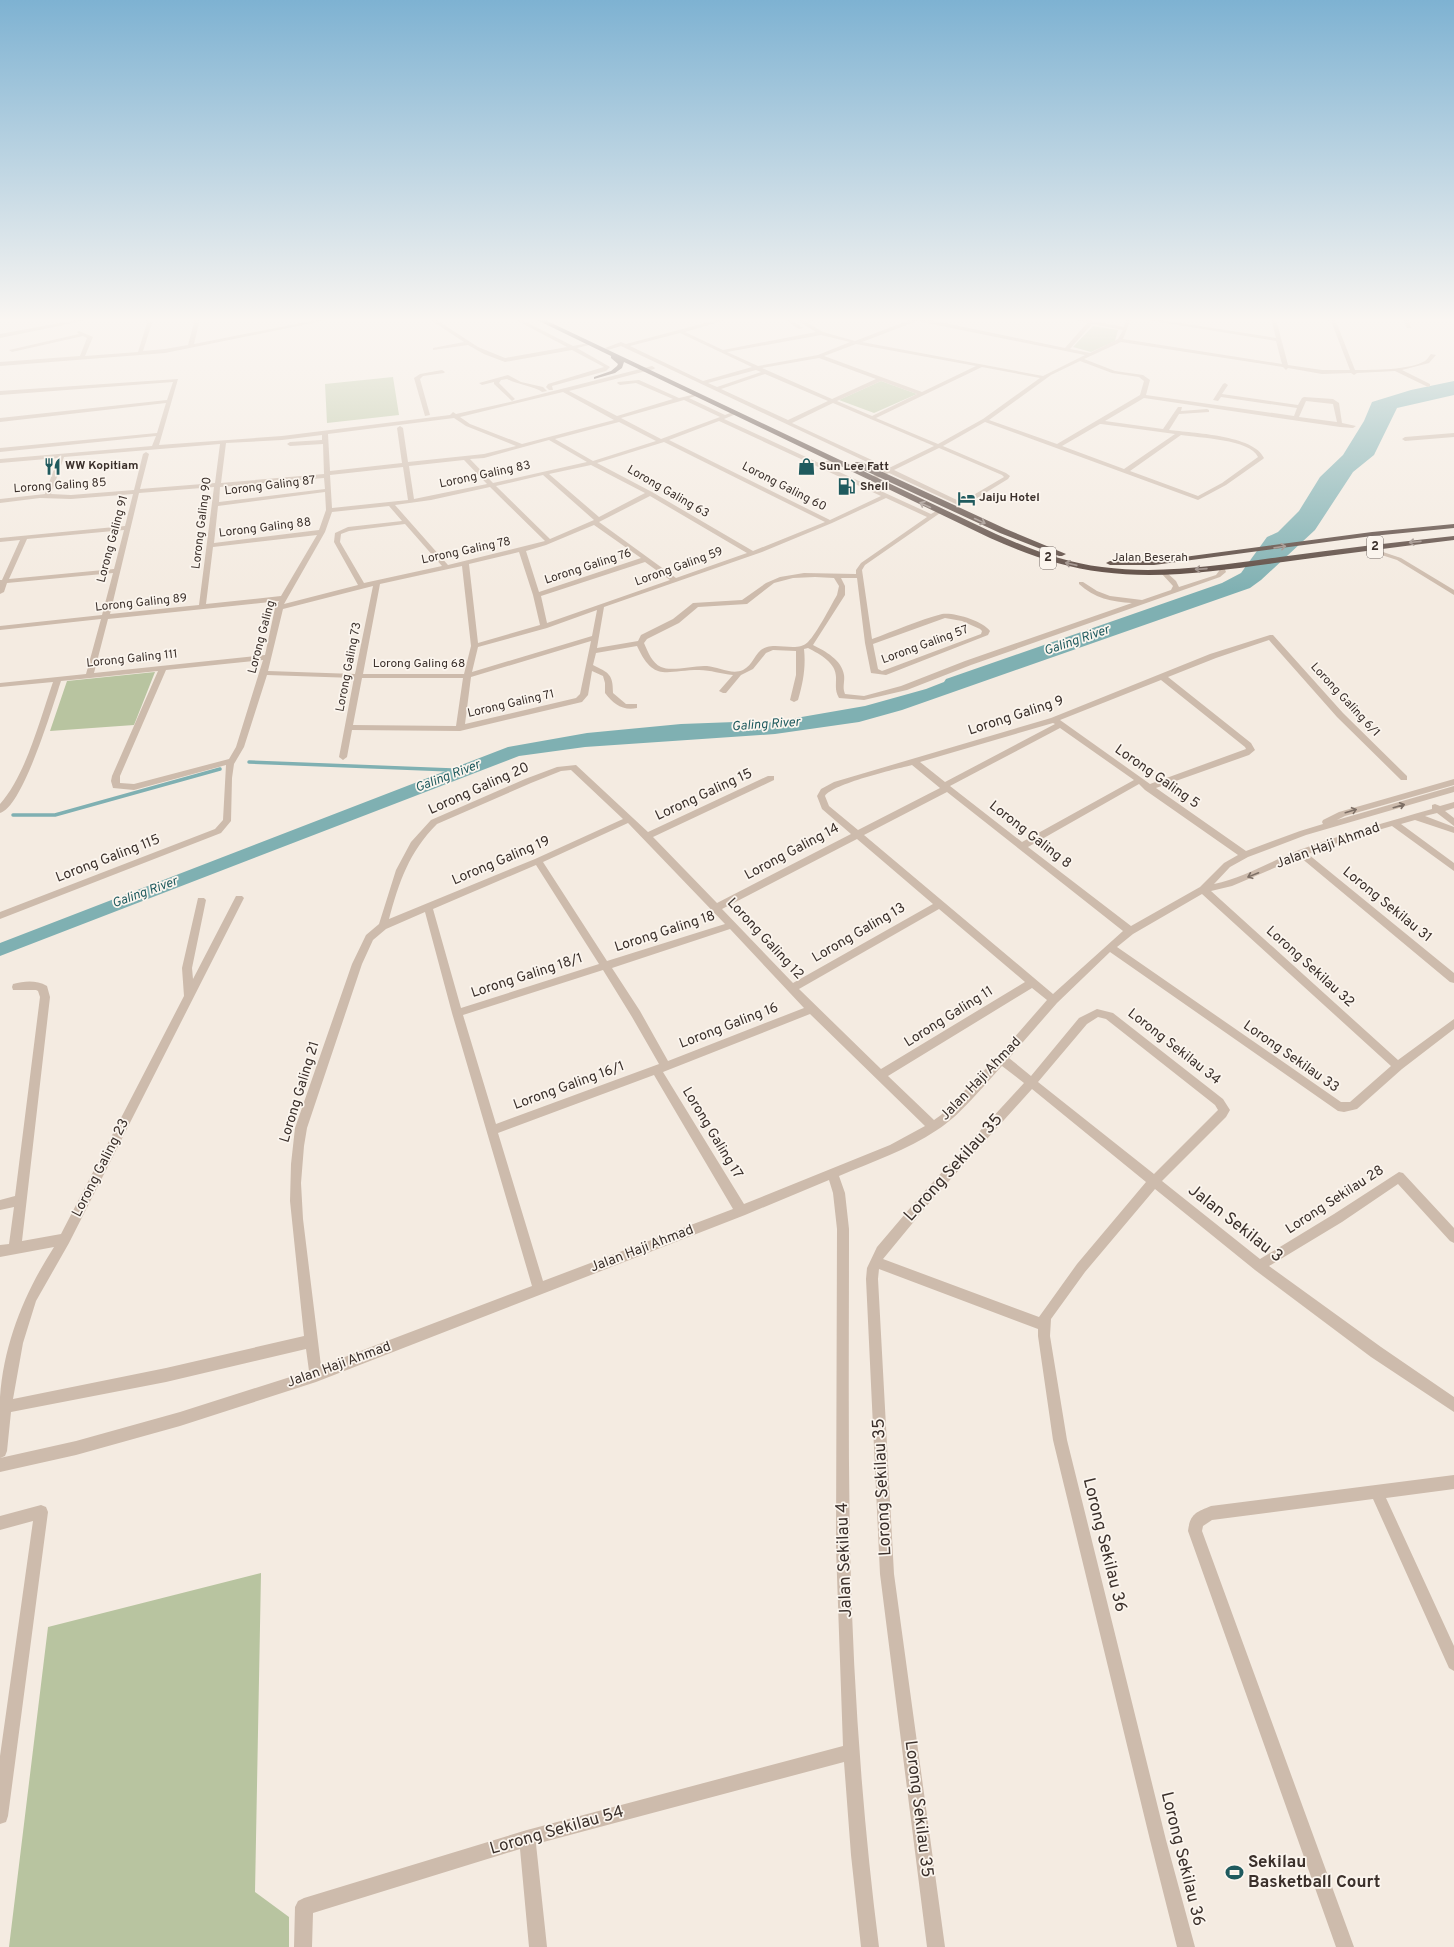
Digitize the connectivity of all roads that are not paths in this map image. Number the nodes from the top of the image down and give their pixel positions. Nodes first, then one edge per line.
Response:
1 (90, 410) edge
2 (166, 410) edge
3 (426, 410) edge
4 (476, 410) edge
5 (483, 410) edge
6 (490, 410) edge
7 (600, 410) edge
8 (647, 410) edge
9 (705, 410) edge
10 (725, 410) edge
11 (742, 410) edge
12 (762, 410) edge
13 (815, 410) edge
14 (856, 410) edge
15 (889, 410) edge
16 (998, 410) edge
17 (1121, 410) edge
18 (1179, 410) edge
19 (1204, 410) edge
20 (1222, 410) edge
21 (1299, 410) edge
22 (1337, 410) edge
23 (1177, 413) junction
24 (733, 414) junction
25 (427, 415) junction
26 (456, 416) junction
27 (874, 417) junction
28 (722, 418) junction
29 (1296, 418) junction
30 (617, 419) junction
31 (0, 420) edge
32 (985, 420) junction
33 (789, 422) junction
34 (1101, 422) junction
35 (1340, 425) junction
36 (1353, 426) dead end
37 (400, 428) junction
38 (1165, 431) junction
39 (159, 434) junction
40 (1179, 434) junction
41 (1454, 435) edge
42 (325, 438) junction
43 (551, 439) junction
44 (1405, 439) dead end
45 (663, 441) junction
46 (155, 445) junction
47 (223, 445) junction
48 (522, 446) junction
49 (939, 446) junction
50 (1058, 446) junction
51 (146, 454) junction
52 (61, 458) junction
53 (465, 458) junction
54 (1, 459) edge
55 (831, 460) junction
56 (592, 463) junction
57 (405, 464) junction
58 (819, 465) junction
59 (891, 470) junction
60 (1124, 472) junction
61 (328, 474) junction
62 (544, 474) junction
63 (881, 474) junction
64 (871, 479) junction
65 (217, 485) junction
66 (493, 486) junction
67 (329, 490) junction
68 (138, 491) junction
69 (650, 493) junction
70 (47, 496) junction
71 (886, 496) junction
72 (0, 501) edge
73 (411, 501) junction
74 (215, 504) junction
75 (391, 504) junction
76 (329, 510) junction
77 (940, 511) junction
78 (931, 517) junction
79 (596, 521) junction
80 (406, 522) junction
81 (830, 522) junction
82 (1454, 526) edge
83 (128, 528) junction
84 (322, 532) junction
85 (24, 538) junction
86 (1454, 538) edge
87 (0, 540) edge
88 (549, 542) junction
89 (1396, 544) junction
90 (210, 545) junction
91 (1365, 548) junction
92 (522, 550) junction
93 (752, 553) junction
94 (646, 559) junction
95 (1399, 559) junction
96 (465, 563) junction
97 (446, 567) junction
98 (1222, 568) junction
99 (117, 571) junction
100 (1163, 572) junction
101 (859, 576) junction
102 (837, 577) junction
103 (675, 580) junction
104 (2, 582) edge
105 (377, 582) junction
106 (1081, 584) dead end
107 (362, 586) junction
108 (1174, 591) junction
109 (0, 592) edge
110 (1454, 593) edge
111 (537, 595) junction
112 (284, 598) junction
113 (1143, 603) junction
114 (601, 606) junction
115 (202, 607) junction
116 (280, 608) junction
117 (105, 618) junction
118 (544, 626) junction
119 (0, 628) edge
120 (1270, 637) joint
121 (594, 638) junction
122 (640, 643) junction
123 (869, 643) junction
124 (808, 645) junction
125 (474, 646) junction
126 (800, 649) junction
127 (592, 651) junction
128 (267, 657) junction
129 (589, 666) junction
130 (163, 668) junction
131 (264, 673) junction
132 (739, 673) junction
133 (89, 676) junction
134 (359, 676) junction
135 (467, 676) junction
136 (1163, 677) junction
137 (58, 679) junction
138 (0, 685) edge
139 (723, 691) dead end
140 (794, 700) dead end
141 (634, 706) dead end
142 (1057, 722) junction
143 (350, 727) junction
144 (460, 728) junction
145 (342, 757) dead end
146 (232, 761) junction
147 (913, 761) junction
148 (577, 770) joint
149 (771, 778) dead end
150 (1404, 778) dead end
151 (1139, 781) junction
152 (1454, 782) edge
153 (945, 787) junction
154 (1148, 788) junction
155 (1454, 790) edge
156 (1438, 795) junction
157 (1424, 799) junction
158 (1454, 806) edge
159 (1, 807) edge
160 (1438, 810) junction
161 (1411, 817) junction
162 (630, 819) junction
163 (1393, 822) junction
164 (1454, 822) edge
165 (224, 826) joint
166 (1454, 830) edge
167 (1303, 833) junction
168 (858, 834) junction
169 (647, 836) junction
170 (1022, 846) junction
171 (1301, 853) junction
172 (1245, 855) junction
173 (538, 861) junction
174 (1454, 868) edge
175 (1203, 889) junction
176 (239, 898) dead end
177 (201, 900) dead end
178 (940, 904) junction
179 (428, 907) junction
180 (717, 907) junction
181 (0, 916) edge
182 (733, 925) junction
183 (382, 926) junction
184 (1130, 931) junction
185 (1110, 947) junction
186 (606, 965) junction
187 (1454, 979) edge
188 (1033, 982) junction
189 (17, 986) dead end
190 (792, 988) junction
191 (189, 996) junction
192 (1054, 1000) junction
193 (812, 1009) junction
194 (457, 1013) junction
195 (1454, 1023) edge
196 (1002, 1059) junction
197 (1398, 1066) junction
198 (661, 1068) junction
199 (881, 1075) junction
200 (1032, 1082) junction
201 (933, 1127) junction
202 (492, 1130) junction
203 (833, 1174) junction
204 (1154, 1182) junction
205 (21, 1200) junction
206 (0, 1204) edge
207 (741, 1211) junction
208 (1454, 1237) edge
209 (65, 1239) junction
210 (15, 1248) junction
211 (0, 1251) edge
212 (876, 1262) junction
213 (1259, 1266) junction
214 (538, 1289) junction
215 (1043, 1324) junction
216 (310, 1340) junction
217 (316, 1375) junction
218 (1454, 1405) edge
219 (3, 1407) edge
220 (0, 1451) edge
221 (0, 1465) edge
222 (1454, 1482) edge
223 (1377, 1493) junction
224 (0, 1523) edge
225 (1454, 1663) edge
226 (851, 1752) junction
227 (0, 1816) edge
228 (527, 1838) junction
229 (303, 1947) edge
230 (538, 1947) edge
231 (870, 1947) edge
232 (936, 1947) edge
233 (1186, 1947) edge
234 (1345, 1947) edge

1 - 31 street
2 - 39 street
3 - 25 street
4 - 26 street
5 - 26 street
6 - 26 street
7 - 30 street, Lorong Galing 60
8 - 30 street, Lorong Galing 85
9 - 28 street
10 - 24 highway, Jalan Beserah / 2
11 - 63 highway, Jalan Beserah / 2
12 - 33 street
13 - 33 street
14 - 27 street
15 - 27 street
16 - 32 street
17 - 34 street
18 - 23 street
19 - 23 street
20 - 29 street
21 - 29 street
22 - 35 street
23 - 38 street
24 - 28 street, Lorong Galing 83
24 - 55 highway, Jalan Beserah / 2
25 - 26 street
25 - 46 street
26 - 37 street
26 - 42 street
26 - 48 street
27 - 49 street
28 - 45 street, Lorong Galing 83
28 - 58 street
29 - 35 street
30 - 43 street, Lorong Galing 85
30 - 45 street, Lorong Galing 60
32 - 49 street
32 - 50 street
33 - 59 street
34 - 38 street
34 - 50 street
35 - 36 street
37 - 42 street
37 - 57 street
38 - 40 street
39 - 46 street
39 - 54 street
40 - 60 street
40 - 60 street
41 - 44 street
42 - 47 street
42 - 61 street, Lorong Galing
43 - 48 street, Lorong Galing 85
43 - 56 street, Lorong Galing 63
45 - 56 street, Lorong Galing 83
45 - 81 street, Lorong Galing 60
46 - 47 street
46 - 52 street
46 - 54 street
47 - 51 street
47 - 65 street, Lorong Galing 90
48 - 53 street, Lorong Galing 85
49 - 59 street
49 - 59 street
50 - 60 street
51 - 52 street
51 - 68 street, Lorong Galing 91
52 - 54 street
52 - 70 street
53 - 57 street, Lorong Galing 85
53 - 66 street
55 - 58 street
55 - 64 highway, Jalan Beserah / 2
56 - 62 street, Lorong Galing 83
56 - 69 street, Lorong Galing 63
57 - 61 street, Lorong Galing 85
57 - 73 street
58 - 71 street
59 - 63 street
61 - 65 street, Lorong Galing 85
61 - 67 street, Lorong Galing
62 - 66 street, Lorong Galing 83
62 - 79 street
63 - 64 street
63 -> 82 highway, Jalan Beserah / 2
77 -> 64 highway, Jalan Beserah / 2
65 - 68 street, Lorong Galing 85
65 - 74 street, Lorong Galing 90
66 - 73 street, Lorong Galing 83
66 - 88 street
67 - 74 street, Lorong Galing 87
67 - 76 street, Lorong Galing
68 - 70 street, Lorong Galing 85
68 - 83 street, Lorong Galing 91
69 - 79 street, Lorong Galing 78
69 - 93 street, Lorong Galing 63
70 - 72 street, Lorong Galing 85
71 - 78 street
71 - 81 street, Lorong Galing 59
73 - 75 street, Lorong Galing 83
74 - 90 street, Lorong Galing 90
75 - 76 street, Lorong Galing 83
75 - 80 street
76 - 84 street, Lorong Galing
77 - 78 street
100 -> 77 highway, Jalan Beserah / 2
78 - 101 street
79 - 88 street, Lorong Galing 78
79 - 94 street
80 - 97 street
80 - 107 street
81 - 93 street, Lorong Galing 59
83 - 85 street
83 - 99 street, Lorong Galing 91
84 - 90 street, Lorong Galing 88
84 - 112 street, Lorong Galing
85 - 87 street
85 - 104 street
86 -> 89 highway, Jalan Beserah / 2
88 - 92 street, Lorong Galing 78
89 - 91 highway, Jalan Beserah / 2
89 - 95 street
90 - 115 street, Lorong Galing 90
91 - 95 street
91 - 98 highway, Jalan Beserah / 2
92 - 96 street, Lorong Galing 78
92 - 111 street
93 - 103 street, Lorong Galing 59
94 - 103 street
94 - 111 street, Lorong Galing 76
95 - 110 street
96 - 97 street, Lorong Galing 78
96 - 125 street
97 - 105 street, Lorong Galing 78
98 -> 100 highway, Jalan Beserah / 2
98 - 108 street
99 - 104 street
99 - 117 street, Lorong Galing 91
100 - 108 street
101 - 102 street
101 - 123 street, Lorong Galing 57
102 - 122 street
102 - 124 street
103 - 114 street, Lorong Galing 59
104 - 109 street
105 - 107 street, Lorong Galing 78
105 - 134 street, Lorong Galing 73
106 - 113 street
107 - 116 street, Lorong Galing 78
108 - 113 street
111 - 118 street
112 - 115 street, Lorong Galing 89
112 - 116 street, Lorong Galing
113 - 124 street
114 - 118 street, Lorong Galing 59
114 - 121 street, Lorong Galing 71
115 - 117 street, Lorong Galing 89
116 - 128 street, Lorong Galing
117 - 119 street, Lorong Galing 89
117 - 133 street, Lorong Galing 91
118 - 125 street, Lorong Galing 59
120 - 136 street, Lorong Galing 9
120 - 150 street, Lorong Galing 6/1
121 - 127 street, Lorong Galing 71
121 - 135 street, Lorong Galing 68
122 - 127 street
122 - 132 street
123 - 123 street, Lorong Galing 57
124 - 126 street
125 - 135 street
126 - 132 street
126 - 140 street
127 - 129 street, Lorong Galing 71
128 - 130 street, Lorong Galing 111
128 - 131 street, Lorong Galing
129 - 141 street
129 - 144 street, Lorong Galing 71
130 - 133 street, Lorong Galing 111
130 - 146 street
131 - 134 street, Lorong Galing 68
131 - 146 street, Lorong Galing
132 - 139 street
133 - 137 street, Lorong Galing 111
134 - 135 street, Lorong Galing 68
134 - 143 street, Lorong Galing 73
135 - 144 street
136 - 142 street, Lorong Galing 9
136 - 154 street
137 - 138 street, Lorong Galing 111
137 - 159 street
142 - 147 street, Lorong Galing 9
142 - 151 street, Lorong Galing 5
142 - 153 street
143 - 144 street, Lorong Galing 71
143 - 145 street, Lorong Galing 73
146 - 165 street, Lorong Galing
147 - 153 street, Lorong Galing 8
147 - 168 street, Lorong Galing 9
148 - 162 street, Lorong Galing 12
148 - 183 street, Lorong Galing 20
149 - 169 street, Lorong Galing 15
151 - 154 street, Lorong Galing 5
151 - 170 street
167 -> 152 street, Jalan Haji Ahmad
153 - 168 street
153 - 170 street, Lorong Galing 8
154 - 172 street, Lorong Galing 5
155 - 156 street, Jalan Haji Ahmad
156 - 157 street, Jalan Haji Ahmad
156 - 158 street
157 - 160 street
167 -> 157 street, Jalan Haji Ahmad
158 - 160 street, Jalan Haji Ahmad
160 - 161 street, Jalan Haji Ahmad
160 - 164 street
161 - 163 street, Jalan Haji Ahmad
161 - 166 street
162 - 169 street, Lorong Galing 12
162 - 173 street, Lorong Galing 19
163 - 171 street, Jalan Haji Ahmad
163 - 174 street
165 - 181 street, Lorong Galing 115
167 - 172 street, Jalan Haji Ahmad
168 - 178 street, Lorong Galing 9
168 - 180 street, Lorong Galing 14
169 - 180 street, Lorong Galing 12
170 - 184 street, Lorong Galing 8
171 -> 175 street, Jalan Haji Ahmad
171 - 187 street, Lorong Sekilau 31
172 - 175 street, Jalan Haji Ahmad
173 - 179 street, Lorong Galing 19
173 - 186 street, Lorong Galing 17
175 - 184 street, Jalan Haji Ahmad
175 - 197 street, Lorong Sekilau 32
176 - 191 street, Lorong Galing 23
177 - 191 street
178 - 188 street, Lorong Galing 9
178 - 190 street, Lorong Galing 13
179 - 183 street, Lorong Galing 19
179 - 194 street
180 - 182 street, Lorong Galing 12
182 - 186 street, Lorong Galing 18
182 - 190 street, Lorong Galing 12
183 - 216 street, Lorong Galing 21
184 - 185 street, Jalan Haji Ahmad
185 - 192 street, Jalan Haji Ahmad
185 - 197 street, Lorong Sekilau 33
186 - 194 street, Lorong Galing 18/1
186 - 198 street, Lorong Galing 17
188 - 192 street, Lorong Galing 9
188 - 199 street, Lorong Galing 11
189 - 205 street
190 - 193 street, Lorong Galing 12
191 - 209 street, Lorong Galing 23
192 - 196 street, Jalan Haji Ahmad
193 - 198 street, Lorong Galing 16
193 - 199 street, Lorong Galing 12
194 - 202 street
195 - 197 street, Lorong Sekilau 33
196 - 200 street, Jalan Sekilau 3
196 - 201 street, Jalan Haji Ahmad
198 - 202 street, Lorong Galing 16/1
198 - 207 street, Lorong Galing 17
199 - 201 street, Lorong Galing 12
200 - 204 street, Jalan Sekilau 3
200 - 204 street, Lorong Sekilau 34
200 - 212 street, Lorong Sekilau 35
201 - 203 street, Jalan Haji Ahmad
202 - 214 street
203 - 207 street, Jalan Haji Ahmad
203 - 226 street, Jalan Sekilau 4
204 - 213 street, Jalan Sekilau 3
204 - 215 street
205 - 206 street
205 - 210 street
207 - 214 street, Jalan Haji Ahmad
208 - 213 street, Lorong Sekilau 28
209 - 210 street
209 - 219 street, Lorong Galing 23
210 - 211 street
212 - 215 street
212 - 232 street, Lorong Sekilau 35
213 - 218 street, Jalan Sekilau 3
214 - 217 street, Jalan Haji Ahmad
215 - 233 street, Lorong Sekilau 36
216 - 217 street, Lorong Galing 21
216 - 219 street
217 - 221 street, Jalan Haji Ahmad
219 - 220 street, Lorong Galing 23
222 - 223 street
223 - 225 street
223 - 234 street
224 - 227 street
226 - 228 street, Lorong Sekilau 54
226 - 231 street, Jalan Sekilau 4
228 - 229 street, Lorong Sekilau 54
228 - 230 street

